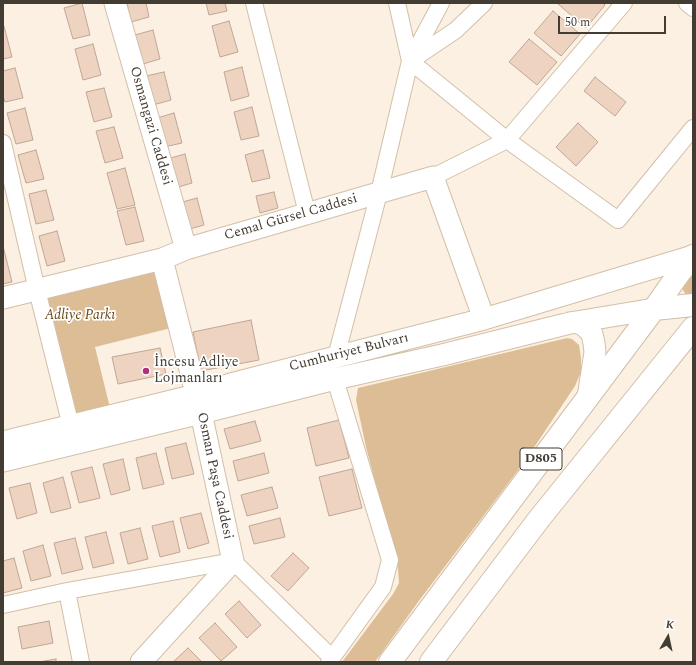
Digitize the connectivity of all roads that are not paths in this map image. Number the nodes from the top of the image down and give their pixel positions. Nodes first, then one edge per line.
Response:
1 (115, 3) edge
2 (254, 3) edge
3 (397, 3) edge
4 (441, 3) edge
5 (484, 3) edge
6 (624, 3) edge
7 (687, 3) edge
8 (693, 8) edge
9 (410, 61) junction
10 (693, 128) edge
11 (507, 140) junction
12 (3, 143) edge
13 (433, 177) junction
14 (379, 192) junction
15 (307, 214) junction
16 (186, 249) junction
17 (693, 256) edge
18 (162, 259) junction
19 (37, 290) junction
20 (3, 298) edge
21 (693, 305) edge
22 (654, 309) junction
23 (484, 320) junction
24 (570, 322) junction
25 (693, 328) edge
26 (336, 356) junction
27 (335, 379) junction
28 (588, 397) junction
29 (199, 404) junction
30 (71, 426) junction
31 (3, 442) edge
32 (3, 461) edge
33 (232, 561) junction
34 (67, 591) junction
35 (3, 605) edge
36 (331, 660) edge
37 (81, 662) edge
38 (141, 662) edge
39 (390, 662) edge
40 (431, 662) edge

1 - 16 main road, Osmangazi Caddesi
2 - 15 street
3 - 9 street
4 - 9 street
5 - 9 street
6 - 11 street
7 - 8 street
9 - 11 street
9 - 14 street
10 - 11 street
11 - 13 street
12 - 19 street
13 - 14 main road, Cemal Gürsel Caddesi
13 - 23 main road
14 - 15 main road, Cemal Gürsel Caddesi
14 - 26 street
15 - 16 main road, Cemal Gürsel Caddesi
16 - 18 main road, Cemal Gürsel Caddesi
17 - 22 highway, D805
17 - 23 main road, Cumhuriyet Bulvarı
18 - 19 main road, Cemal Gürsel Caddesi
18 - 29 main road, Osman Paşa Caddesi
19 - 20 main road, Cemal Gürsel Caddesi
19 - 30 street
21 - 22 highway
22 - 24 main road, Cumhuriyet Bulvarı
22 - 28 highway, D805
23 - 26 main road, Cumhuriyet Bulvarı
24 - 27 main road, Cumhuriyet Bulvarı
24 - 28 main road
25 - 40 highway, D805
26 - 29 main road, Cumhuriyet Bulvarı
27 - 29 main road, Cumhuriyet Bulvarı
27 - 36 street
28 - 39 highway, D805
29 - 30 main road, Cumhuriyet Bulvarı
29 - 32 main road, Cumhuriyet Bulvarı
29 - 33 main road, Osman Paşa Caddesi
30 - 31 main road, Cumhuriyet Bulvarı
33 - 34 street
33 - 36 street
33 - 38 main road
34 - 35 street
34 - 37 street

